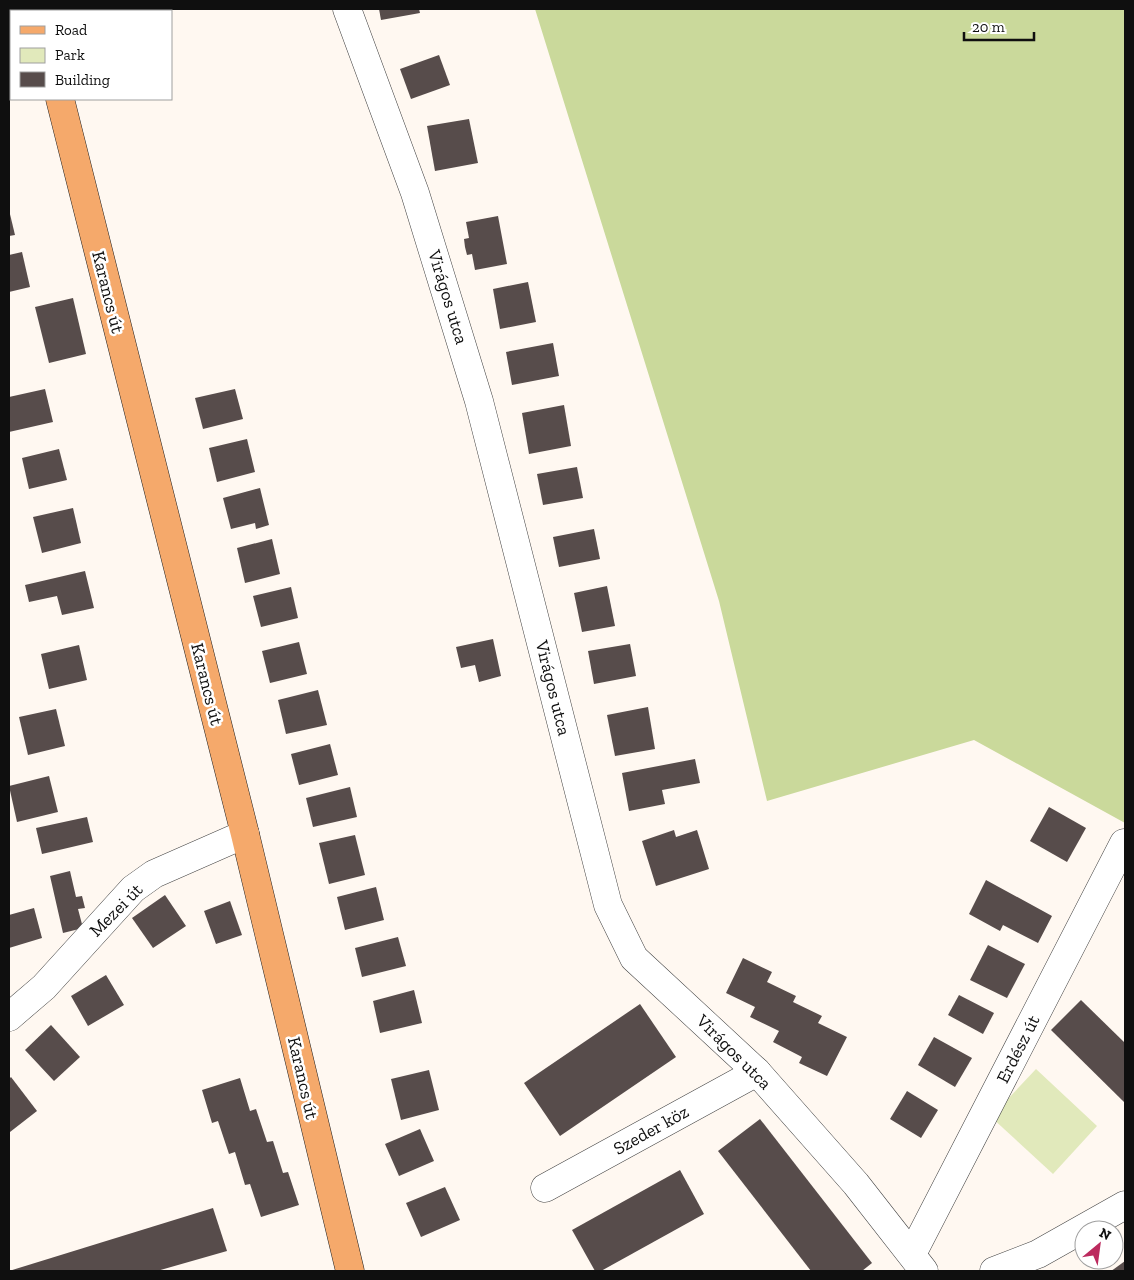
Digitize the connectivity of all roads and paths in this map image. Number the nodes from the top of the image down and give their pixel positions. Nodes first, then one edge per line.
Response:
1 (347, 9) edge
2 (60, 100) edge
3 (245, 834) junction
4 (1124, 843) edge
5 (9, 1017) edge
6 (757, 1072) junction
7 (545, 1188) dead end
8 (1125, 1205) edge
9 (918, 1263) edge
10 (350, 1271) edge
11 (994, 1271) edge

1 - 6 street, Virágos utca
2 - 3 main road, Karancs út
3 - 5 street, Mezei út
3 - 10 main road, Karancs út
4 - 9 street, Erdész út
6 - 7 street, Szeder köz
6 - 9 street, Virágos utca
8 - 11 street

